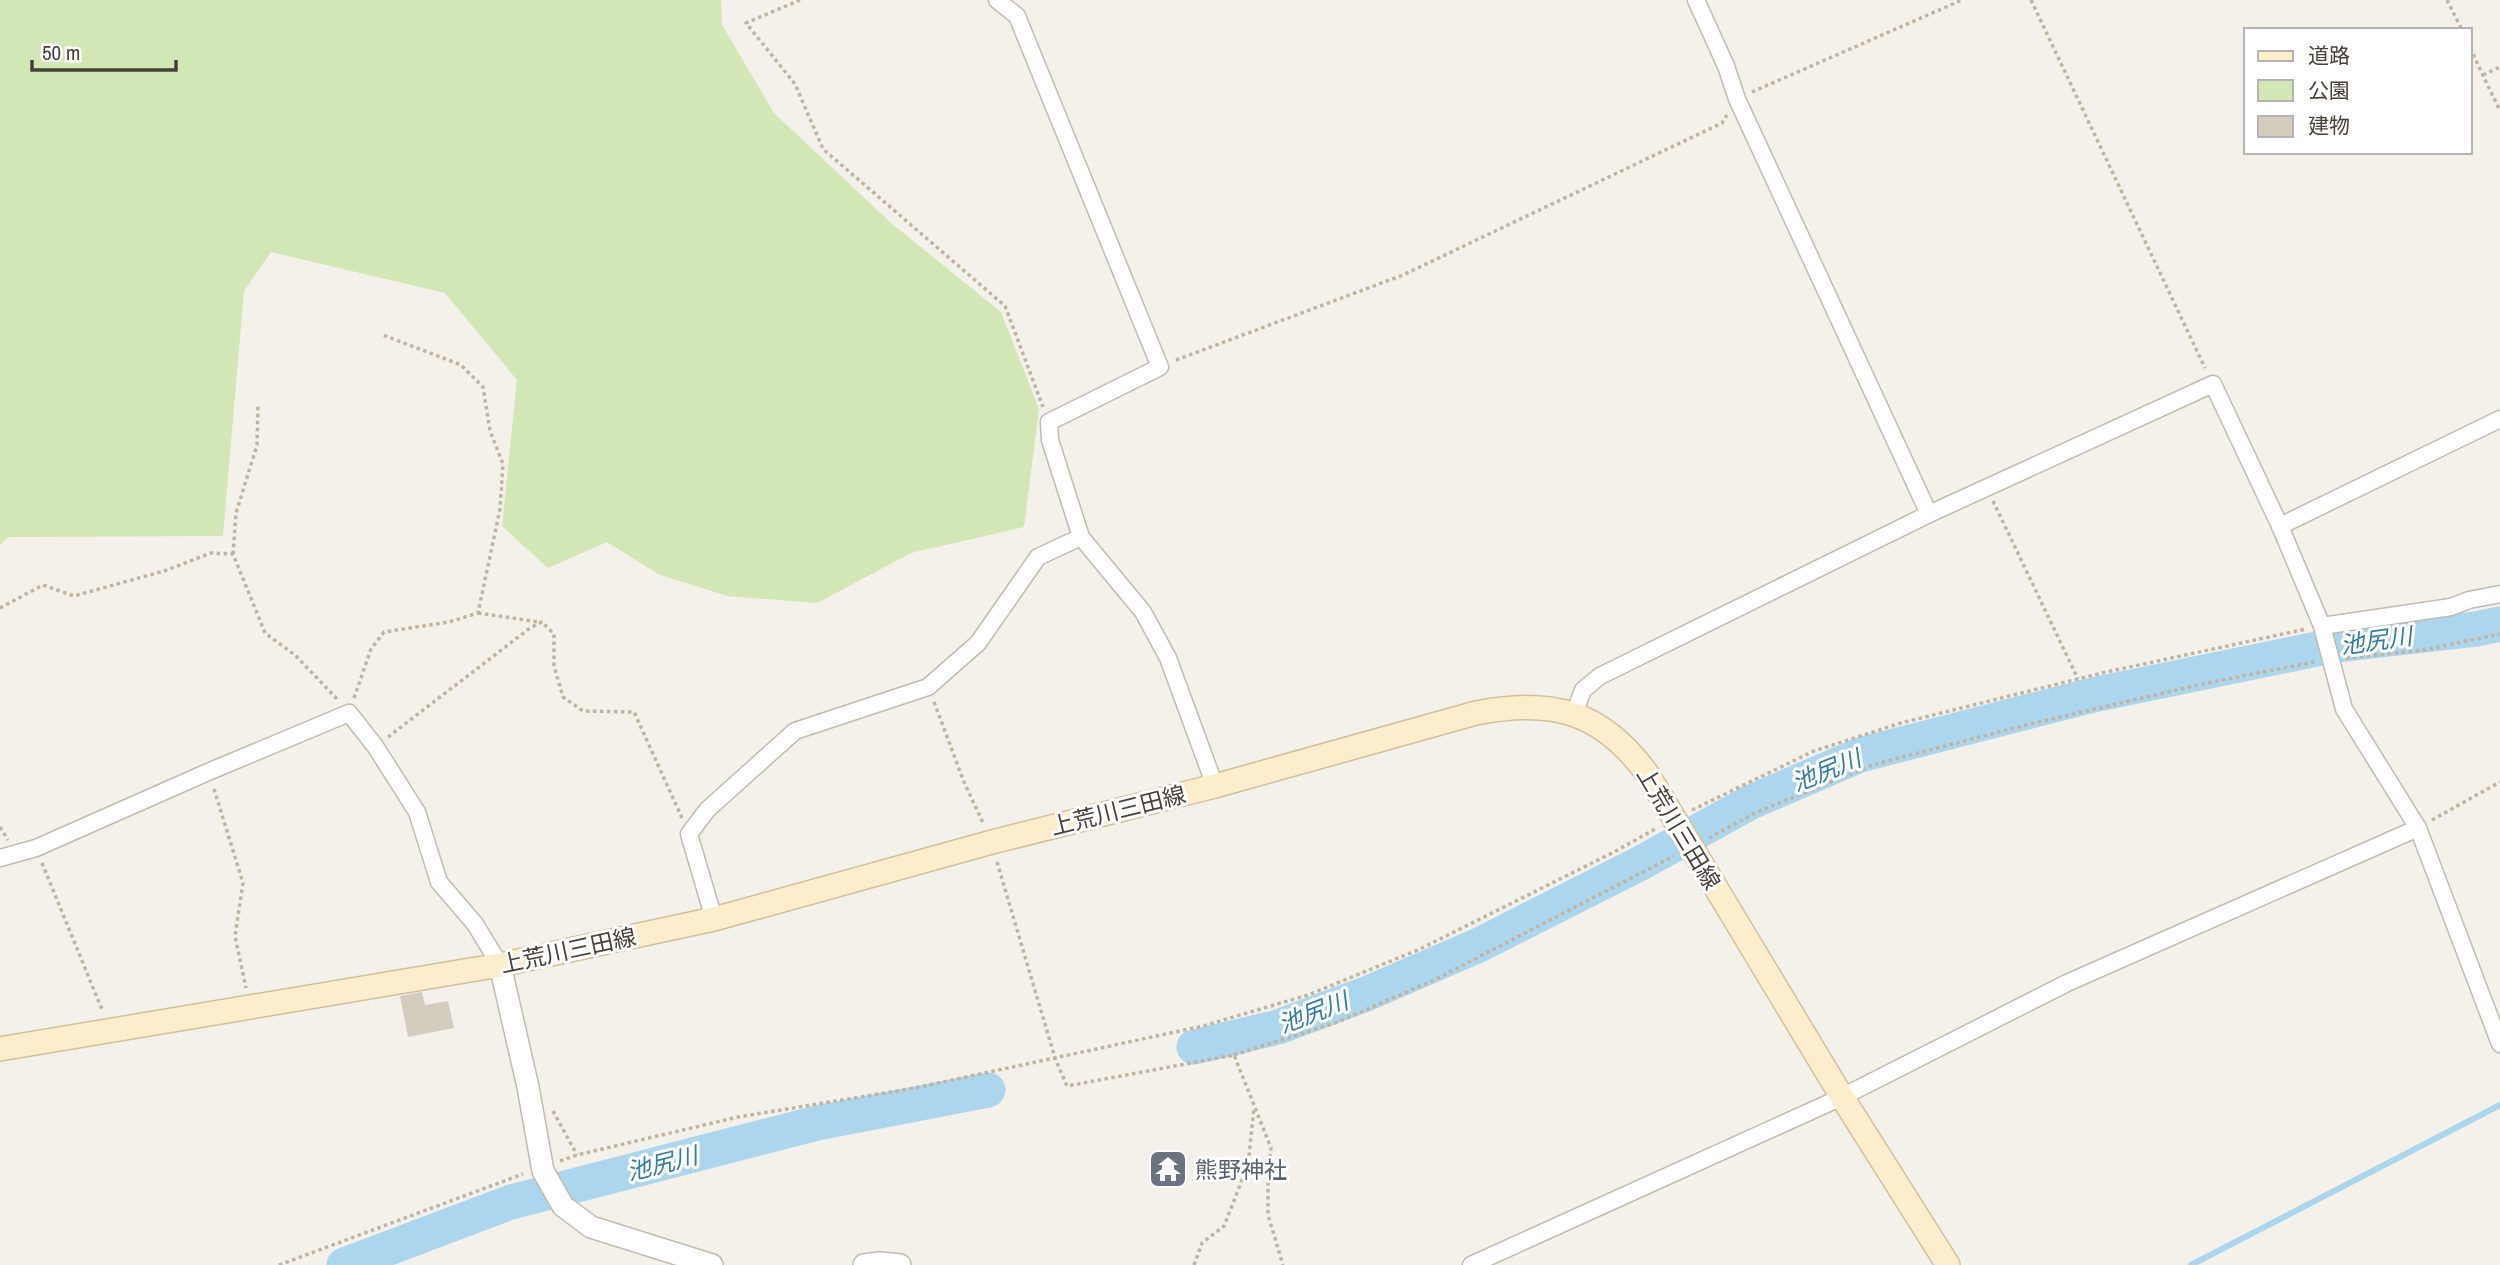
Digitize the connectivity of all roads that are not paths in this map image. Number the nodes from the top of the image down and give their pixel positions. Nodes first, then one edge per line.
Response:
1 (997, 0) edge
2 (1696, 0) edge
3 (2500, 419) edge
4 (1929, 514) junction
5 (2280, 526) junction
6 (1081, 537) junction
7 (2500, 594) edge
8 (2322, 626) junction
9 (1574, 714) junction
10 (1216, 786) junction
11 (2418, 828) junction
12 (0, 858) edge
13 (714, 919) junction
14 (500, 965) junction
15 (2500, 1044) edge
16 (0, 1049) edge
17 (1842, 1097) junction
18 (712, 1265) edge
19 (864, 1265) edge
20 (900, 1265) edge
21 (1471, 1265) edge
22 (1948, 1265) edge

1 - 6 street
2 - 4 street
3 - 5 street
4 - 5 street
4 - 9 street
5 - 8 street
6 - 10 street
6 - 13 street
7 - 8 street
8 - 11 street
9 - 10 main road, 上荒川三田線
9 - 17 main road, 上荒川三田線
10 - 13 main road, 上荒川三田線
11 - 15 street
11 - 17 street
12 - 14 street
13 - 14 main road, 上荒川三田線
14 - 16 main road, 上荒川三田線
14 - 18 street, bridge
17 - 21 street
17 - 22 main road, 上荒川三田線
19 - 20 street

